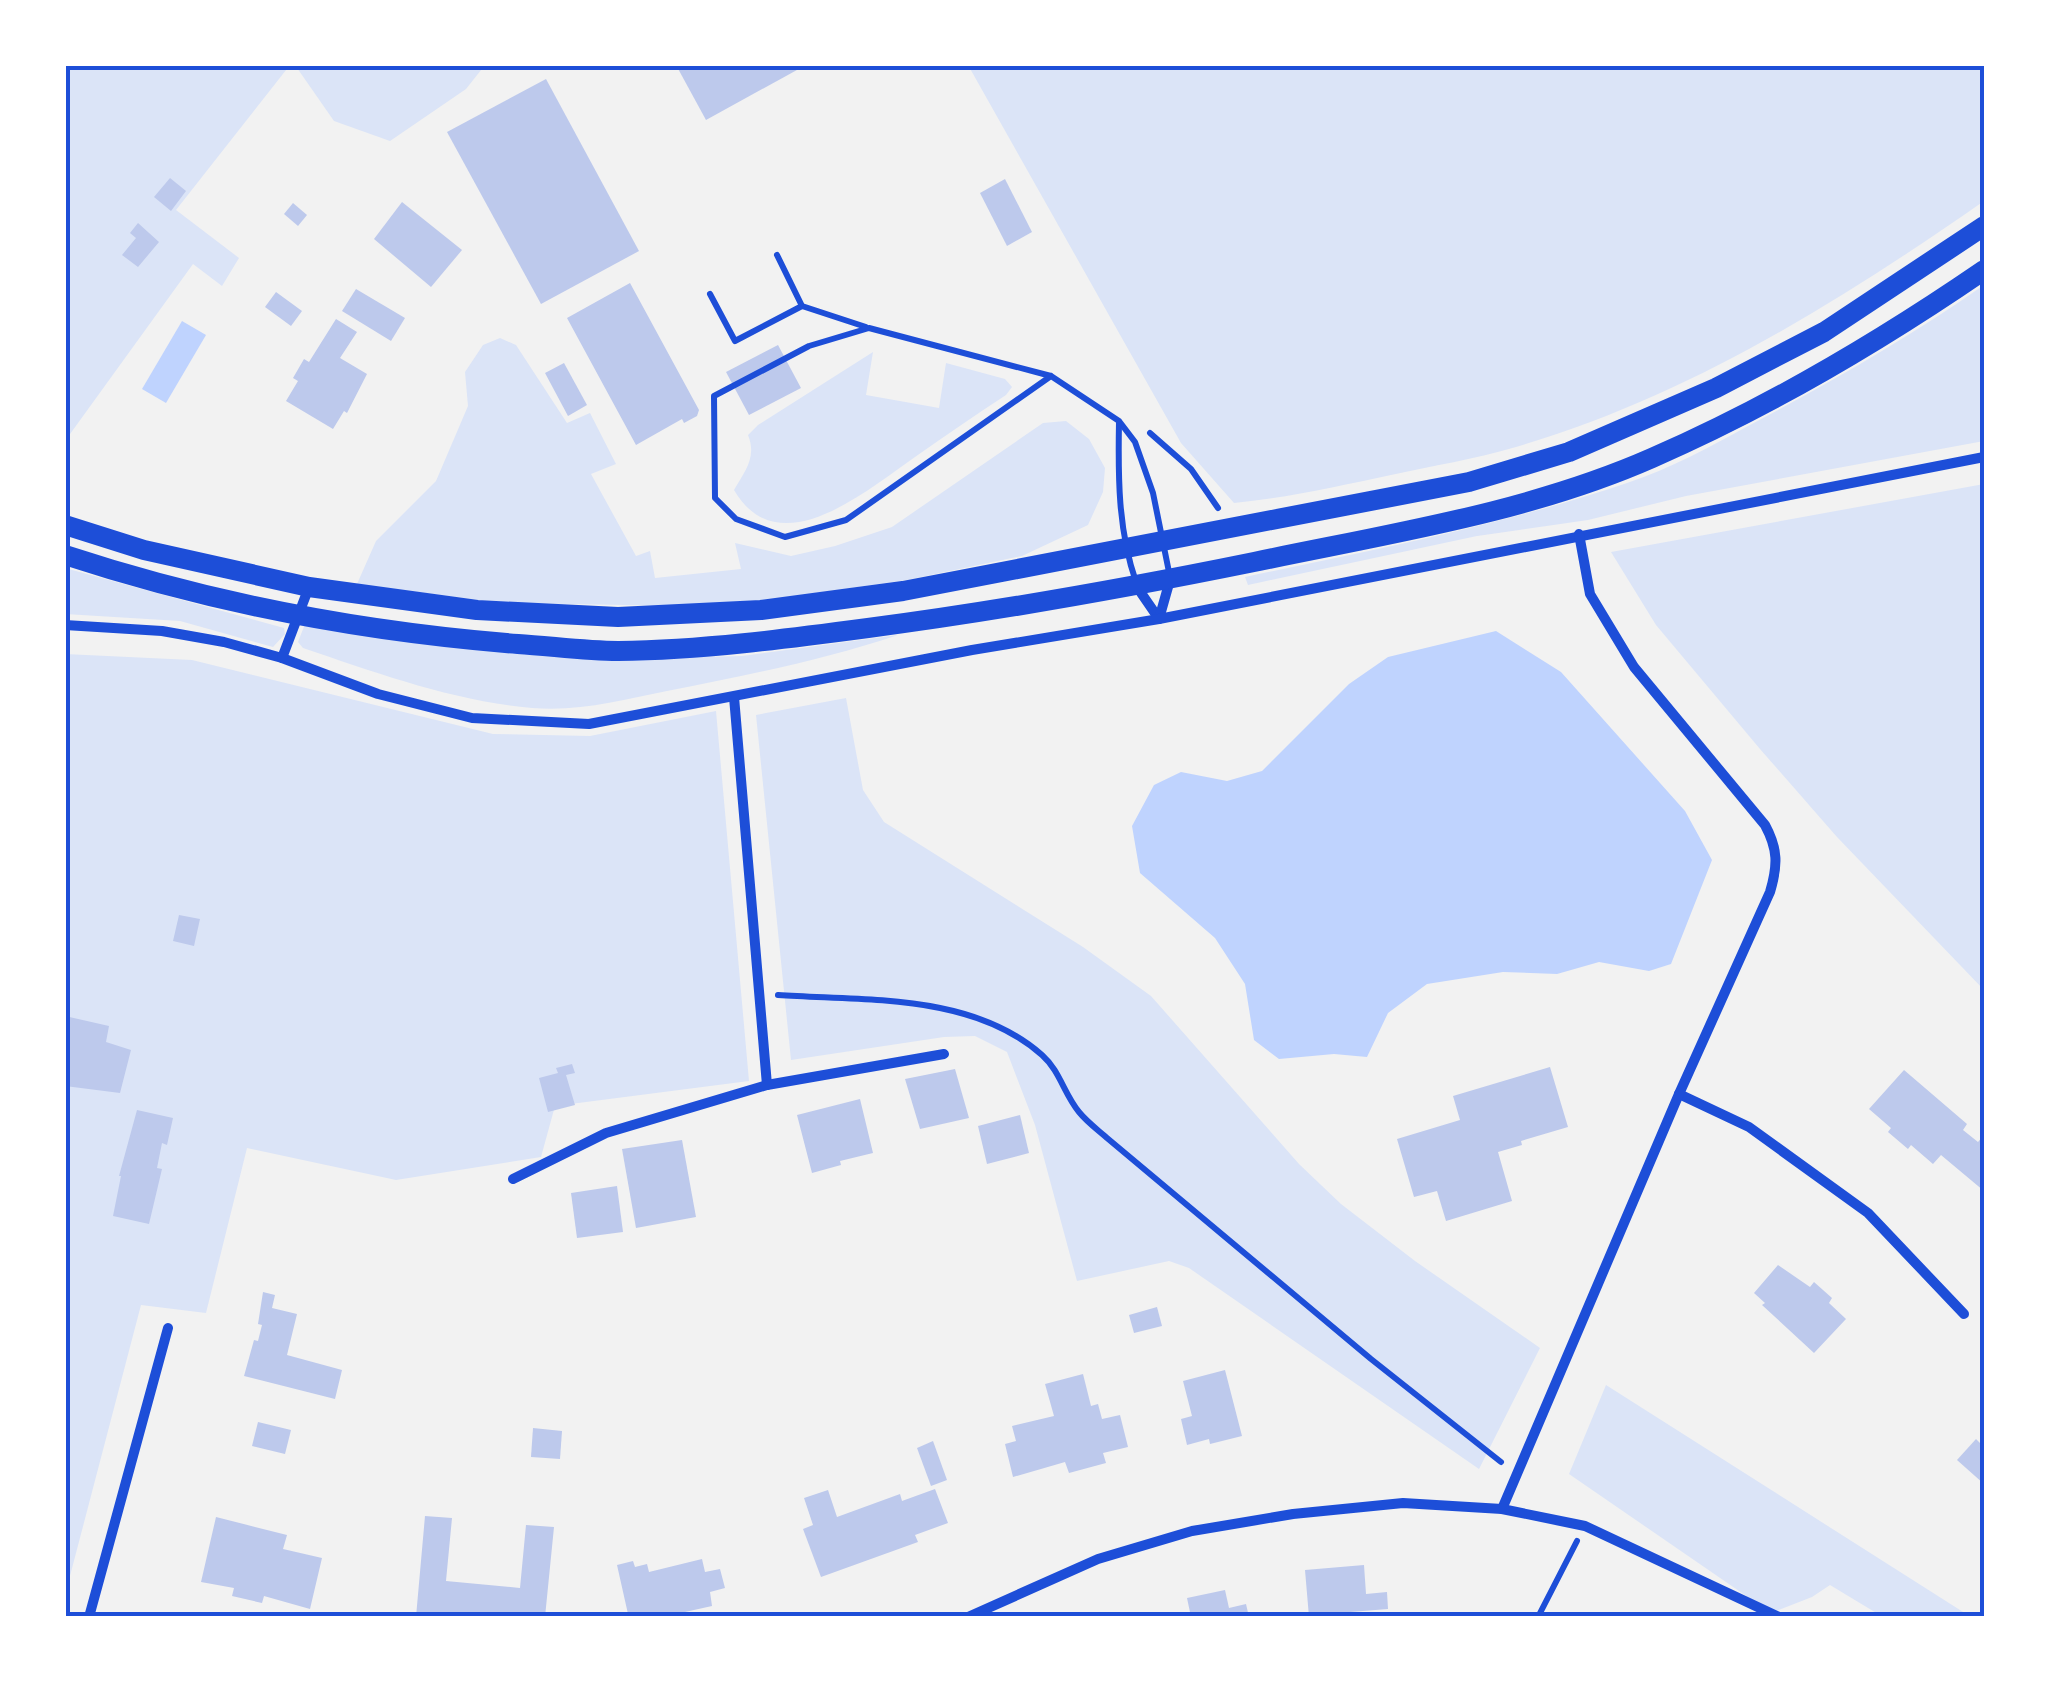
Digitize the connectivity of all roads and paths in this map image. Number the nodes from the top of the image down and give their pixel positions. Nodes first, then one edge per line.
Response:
1 (1984, 226) edge
2 (777, 255) dead end
3 (1984, 270) edge
4 (710, 294) dead end
5 (802, 306) junction
6 (869, 328) junction
7 (1051, 376) junction
8 (1119, 420) junction
9 (1984, 457) edge
10 (65, 525) edge
11 (1222, 530) junction
12 (1579, 534) junction
13 (1163, 542) junction
14 (1125, 549) junction
15 (65, 555) edge
16 (1170, 580) junction
17 (1138, 587) junction
18 (308, 588) junction
19 (299, 614) junction
20 (1158, 619) junction
21 (65, 625) edge
22 (282, 658) junction
23 (734, 697) junction
24 (759, 993) junction
25 (944, 1054) dead end
26 (768, 1085) junction
27 (1679, 1094) junction
28 (513, 1179) dead end
29 (1964, 1314) dead end
30 (168, 1328) dead end
31 (1518, 1475) junction
32 (1502, 1510) junction
33 (1585, 1526) junction
34 (89, 1617) edge
35 (968, 1617) edge
36 (1538, 1617) edge
37 (1780, 1617) edge

1 - 11 main road
2 - 5 lane
3 - 16 main road
4 - 5 lane
5 - 6 lane
6 - 7 lane
6 - 7 lane
7 - 8 lane
8 - 11 path
8 - 13 lane
8 - 14 lane
9 - 12 street
10 - 18 main road
11 - 13 main road
12 - 20 street
12 - 27 street
13 - 14 main road
13 - 16 lane
14 - 17 lane
14 - 18 main road
15 - 19 main road
16 - 17 main road
16 - 20 street
17 - 19 main road
17 - 20 street
18 - 19 street
19 - 22 street
20 - 23 street
21 - 22 street
22 - 23 street
23 - 24 street
24 - 26 street
24 - 31 path
25 - 26 street
26 - 28 street
27 - 29 street
27 - 31 street
30 - 34 street
31 - 32 street
32 - 33 street
32 - 35 street
33 - 36 path
33 - 37 street

